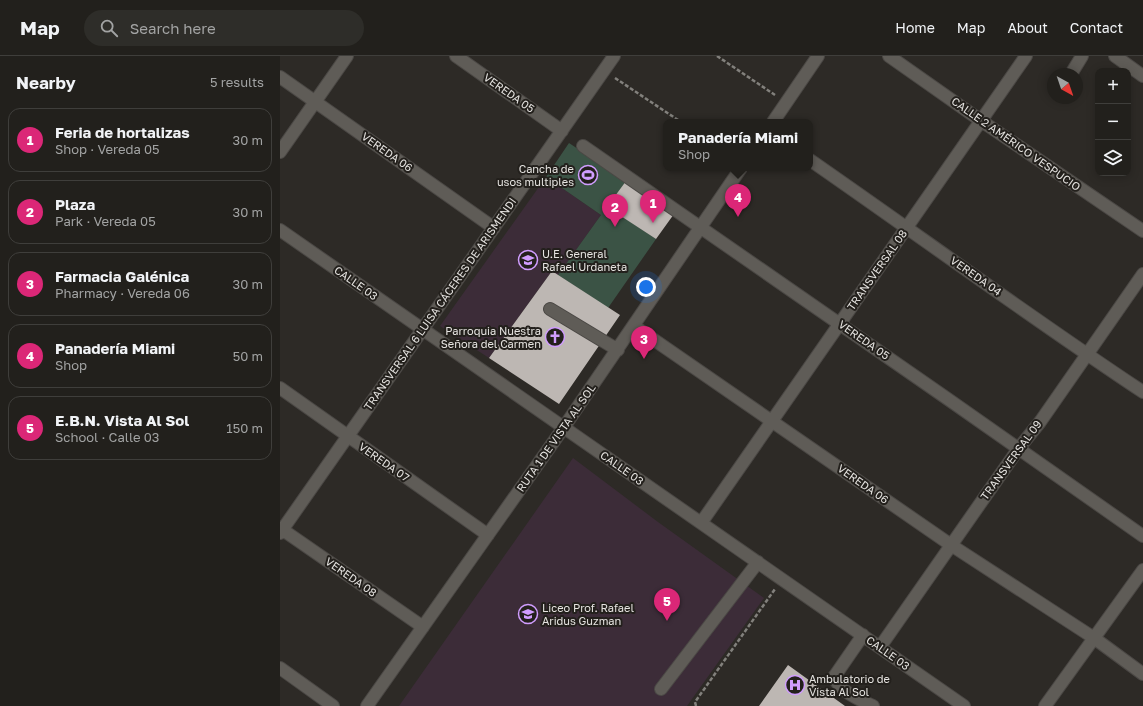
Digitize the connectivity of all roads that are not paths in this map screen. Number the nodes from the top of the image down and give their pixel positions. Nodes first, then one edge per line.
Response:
1 (347, 56) edge
2 (456, 56) edge
3 (614, 56) edge
4 (818, 56) edge
5 (889, 56) edge
6 (1026, 56) edge
7 (1082, 56) edge
8 (1115, 56) edge
9 (1075, 68) edge
10 (1143, 76) edge
11 (280, 77) edge
12 (316, 101) junction
13 (775, 119) edge
14 (980, 120) junction
15 (562, 131) junction
16 (583, 146) dead end
17 (280, 152) edge
18 (813, 162) edge
19 (739, 171) edge
20 (702, 227) junction
21 (907, 227) junction
22 (494, 228) junction
23 (280, 230) edge
24 (1143, 231) edge
25 (1143, 274) edge
26 (550, 309) dead end
27 (840, 323) junction
28 (634, 326) junction
29 (423, 329) junction
30 (618, 350) junction
31 (1086, 354) junction
32 (280, 388) edge
33 (1143, 392) edge
34 (772, 421) junction
35 (564, 427) junction
36 (347, 436) junction
37 (1019, 448) junction
38 (701, 523) junction
39 (281, 530) edge
40 (488, 535) junction
41 (1143, 536) edge
42 (951, 545) junction
43 (758, 562) junction
44 (1143, 570) edge
45 (423, 627) junction
46 (863, 635) junction
47 (1094, 638) junction
48 (880, 647) junction
49 (280, 668) edge
50 (1143, 674) edge
51 (661, 689) dead end
52 (333, 706) edge
53 (367, 706) edge
54 (873, 706) edge
55 (964, 706) edge
56 (1045, 706) edge

1 - 12 street
2 - 15 street, VEREDA 05
3 - 15 street, TRANSVERSAL 6 LUISA CÁCERES DE ARISMENDI
4 - 13 street
5 - 14 street, CALLE 2 AMÉRICO VESPUCIO
6 - 14 street, TRANSVERSAL 08
7 - 9 street
8 - 10 street
11 - 12 street, VEREDA 06
12 - 17 street
12 - 22 street, VEREDA 06
14 - 21 street, TRANSVERSAL 08
14 - 24 street, CALLE 2 AMÉRICO VESPUCIO
15 - 22 street, TRANSVERSAL 6 LUISA CÁCERES DE ARISMENDI
16 - 20 street, VEREDA 05
18 - 21 street, VEREDA 04
19 - 20 street, RUTA 1 DE VISTA AL SOL
20 - 27 street, VEREDA 05
20 - 28 street, RUTA 1 DE VISTA AL SOL
21 - 27 street, TRANSVERSAL 08
21 - 31 street, VEREDA 04
22 - 29 street, TRANSVERSAL 6 LUISA CÁCERES DE ARISMENDI
23 - 29 street, CALLE 03
25 - 31 street, TRANSVERSAL 09
26 - 30 street
27 - 34 street, TRANSVERSAL 08
27 - 37 street, VEREDA 05
28 - 30 street, RUTA 1 DE VISTA AL SOL
28 - 34 street, VEREDA 06
29 - 35 street, CALLE 03
29 - 36 street, TRANSVERSAL 6 LUISA CÁCERES DE ARISMENDI
30 - 35 street, RUTA 1 DE VISTA AL SOL
31 - 33 street, VEREDA 04
31 - 37 street, TRANSVERSAL 09
32 - 36 street, VEREDA 07
34 - 38 street, TRANSVERSAL 08
34 - 42 street, VEREDA 06
35 - 38 street, CALLE 03
35 - 40 street, RUTA 1 DE VISTA AL SOL
36 - 39 street, TRANSVERSAL 6 LUISA CÁCERES DE ARISMENDI
36 - 40 street, VEREDA 07
37 - 41 street, VEREDA 05
37 - 42 street, TRANSVERSAL 09
38 - 43 street, CALLE 03
39 - 45 street, VEREDA 08
40 - 45 street, RUTA 1 DE VISTA AL SOL
42 - 47 street, VEREDA 06
42 - 48 street, TRANSVERSAL 09
43 - 46 street, CALLE 03
43 - 51 street
44 - 47 street
45 - 53 street, RUTA 1 DE VISTA AL SOL
46 - 48 street, CALLE 03
46 - 54 street
47 - 50 street, VEREDA 06
47 - 56 street
48 - 55 street, CALLE 03
49 - 52 street

